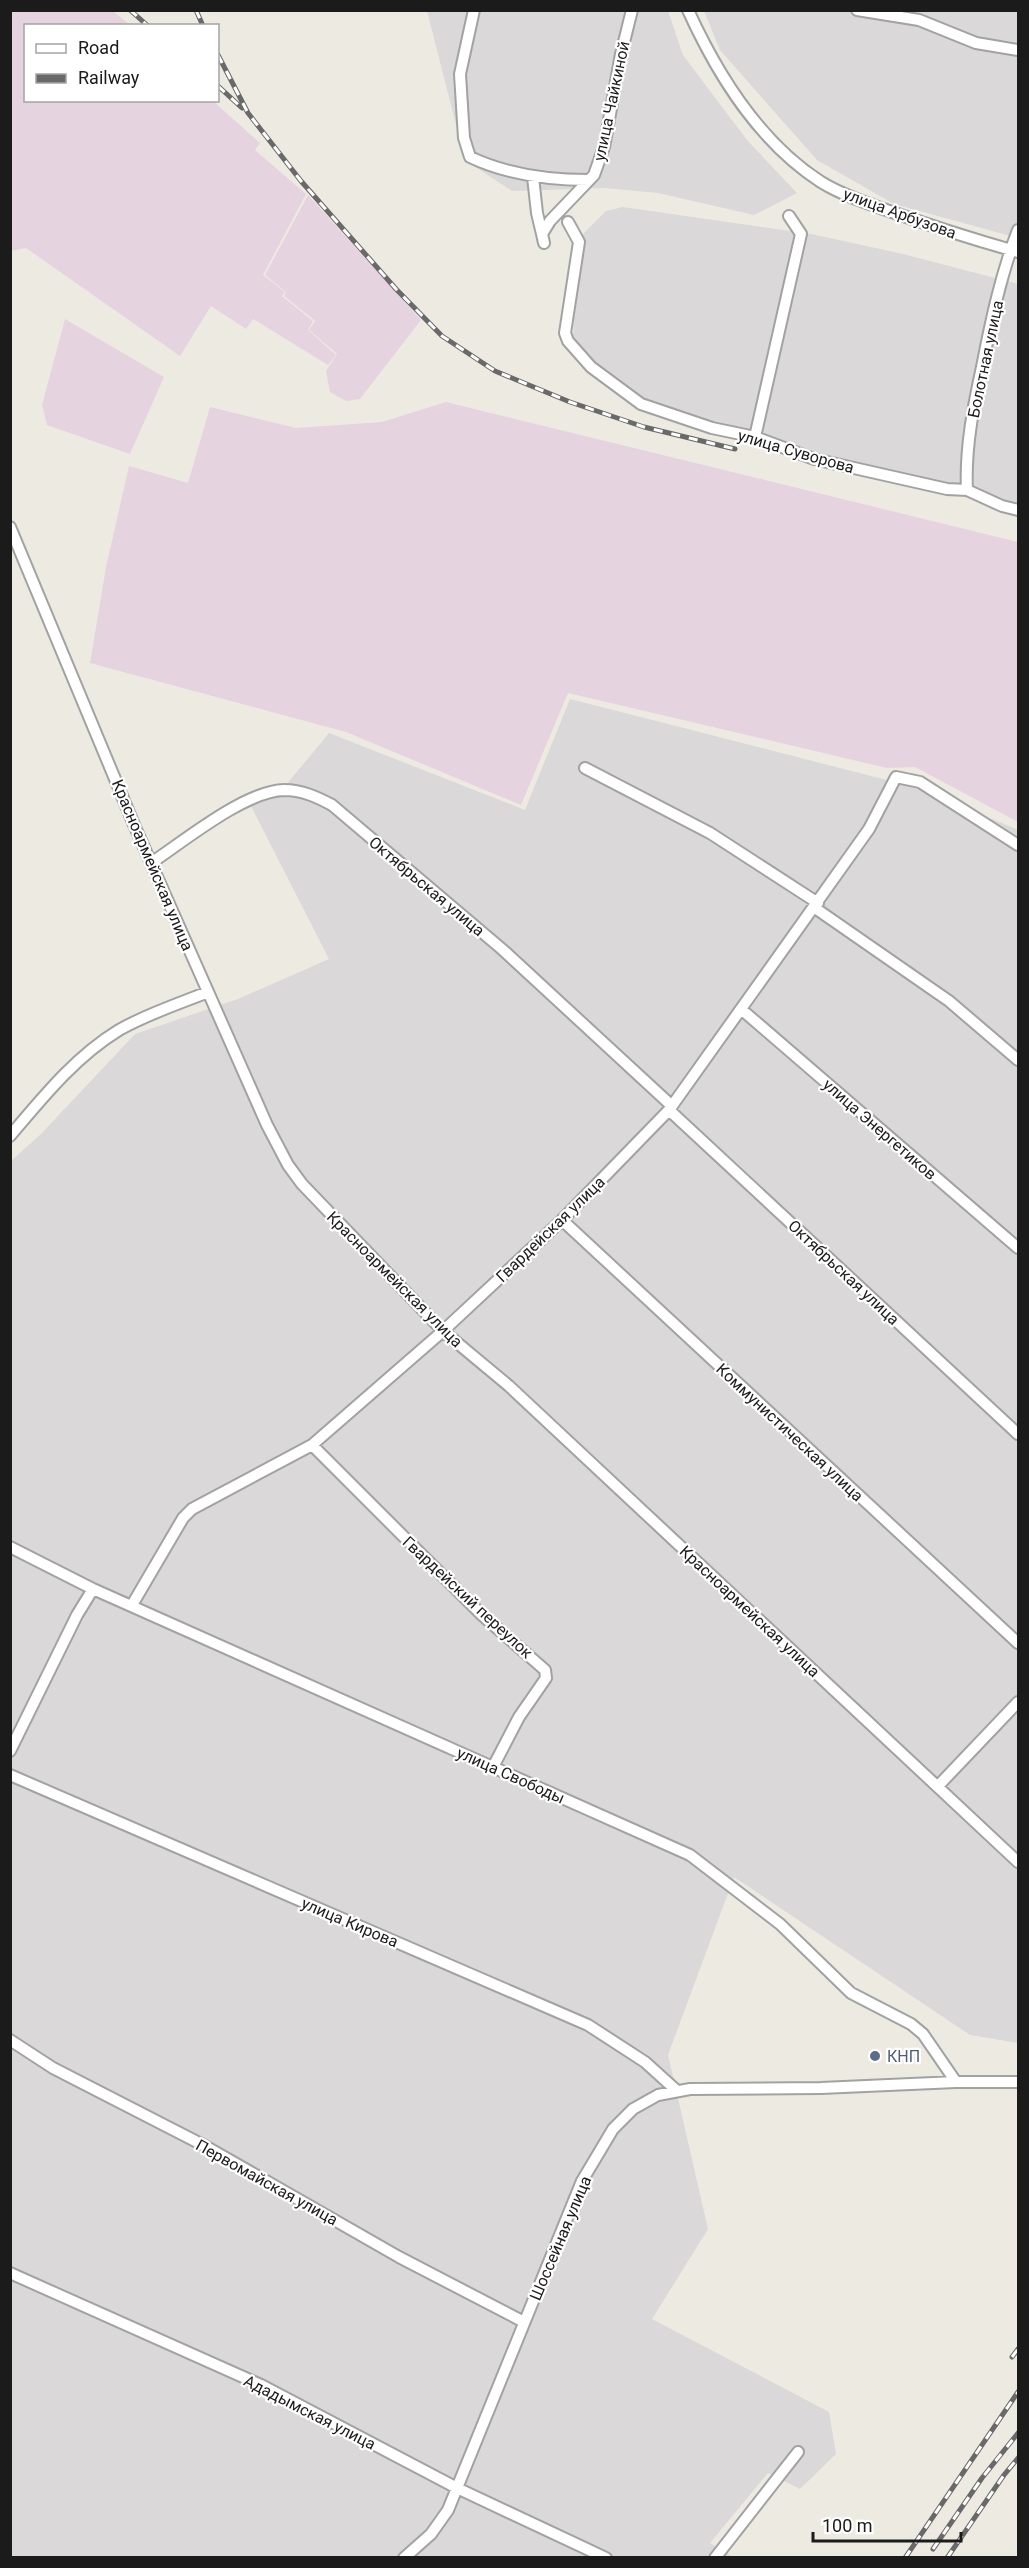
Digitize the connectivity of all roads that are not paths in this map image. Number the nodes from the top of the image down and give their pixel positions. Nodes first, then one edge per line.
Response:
1 (474, 10) edge
2 (632, 10) edge
3 (688, 10) edge
4 (857, 10) edge
5 (1018, 50) edge
6 (533, 177) junction
7 (589, 180) junction
8 (789, 216) dead end
9 (568, 222) dead end
10 (1018, 230) edge
11 (1015, 251) edge
12 (754, 437) junction
13 (967, 490) junction
14 (1018, 510) edge
15 (10, 527) edge
16 (585, 768) dead end
17 (1018, 846) edge
18 (151, 863) junction
19 (816, 905) junction
20 (208, 992) junction
21 (741, 1009) junction
22 (1018, 1060) edge
23 (670, 1108) junction
24 (10, 1136) edge
25 (562, 1220) junction
26 (1018, 1248) edge
27 (443, 1331) junction
28 (1018, 1434) edge
29 (312, 1445) junction
30 (10, 1546) edge
31 (93, 1589) junction
32 (132, 1605) junction
33 (1018, 1643) edge
34 (1018, 1702) edge
35 (10, 1751) edge
36 (493, 1767) junction
37 (10, 1775) edge
38 (939, 1785) junction
39 (1018, 1862) edge
40 (10, 2040) edge
41 (956, 2082) junction
42 (1018, 2082) edge
43 (675, 2090) junction
44 (10, 2273) edge
45 (524, 2322) junction
46 (798, 2452) dead end
47 (458, 2488) junction
48 (404, 2558) edge
49 (606, 2558) edge
50 (715, 2558) edge

1 - 6 street
2 - 7 street, улица Чайкиной
3 - 11 street, улица Арбузова
4 - 5 street
6 - 7 street
6 - 7 street, улица Чайкиной
8 - 12 street
9 - 12 street, улица Суворова
10 - 11 street, Болотная улица
11 - 13 street, Болотная улица
12 - 13 street, улица Суворова
13 - 14 street, улица Суворова
15 - 18 street, Красноармейская улица
16 - 19 street
17 - 19 street, Гвардейская улица
18 - 20 street, Красноармейская улица
18 - 23 street, Октябрьская улица
19 - 21 street, Гвардейская улица
19 - 22 street
20 - 24 street
20 - 27 street, Красноармейская улица
21 - 23 street, Гвардейская улица
21 - 26 street, улица Энергетиков
23 - 25 street, Гвардейская улица
23 - 28 street, Октябрьская улица
25 - 27 street, Гвардейская улица
25 - 33 street, Коммунистическая улица
27 - 29 street, Гвардейская улица
27 - 38 street, Красноармейская улица
29 - 32 street, Гвардейская улица
29 - 36 street, Гвардейский переулок
30 - 31 street, улица Свободы
31 - 32 street, улица Свободы
31 - 35 street
32 - 36 street, улица Свободы
34 - 38 street
36 - 41 street, улица Свободы
37 - 43 street, улица Кирова
38 - 39 street, Красноармейская улица
40 - 45 street, Первомайская улица
41 - 42 street, Шоссейная улица
41 - 43 street, Шоссейная улица
43 - 45 street, Шоссейная улица
44 - 47 street, Ададымская улица
45 - 47 street, Шоссейная улица
46 - 50 street
47 - 48 street, Шоссейная улица
47 - 49 street, Ададымская улица

